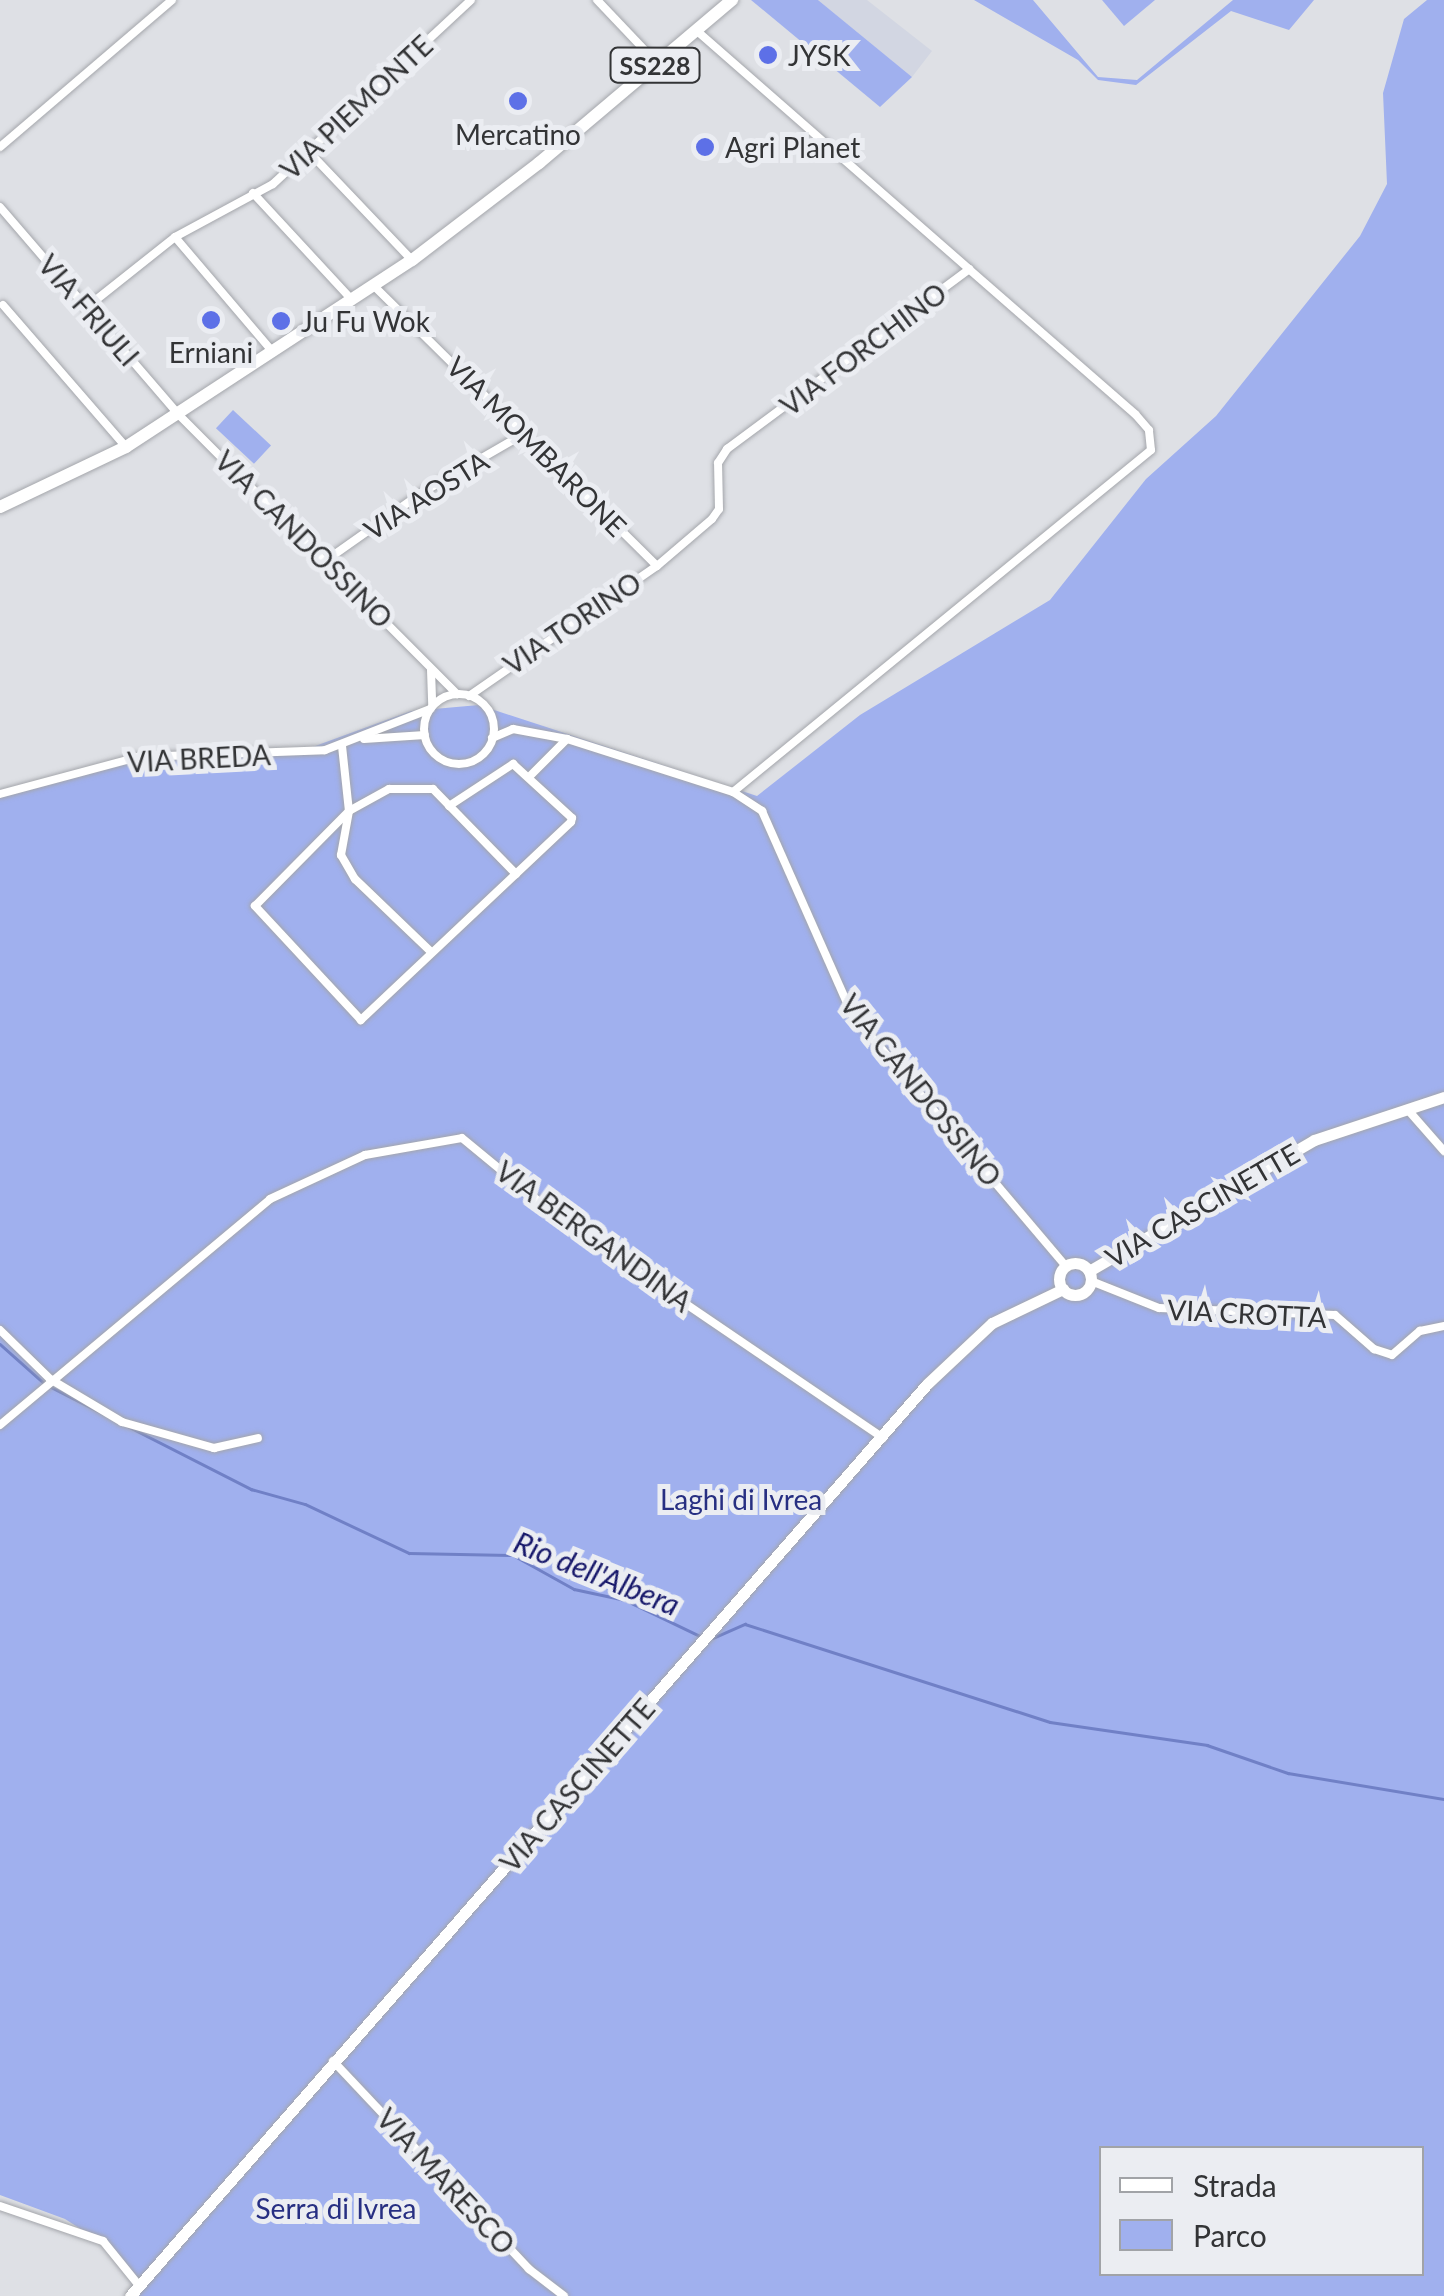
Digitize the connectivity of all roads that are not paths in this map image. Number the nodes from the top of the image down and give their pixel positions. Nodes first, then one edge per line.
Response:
1 (172, 0) edge
2 (471, 0) edge
3 (598, 0) edge
4 (732, 0) edge
5 (696, 30) junction
6 (657, 63) junction
7 (0, 147) edge
8 (310, 153) junction
9 (253, 192) junction
10 (0, 207) edge
11 (175, 237) junction
12 (412, 260) junction
13 (969, 269) junction
14 (374, 286) junction
15 (352, 300) junction
16 (3, 304) dead end
17 (87, 307) junction
18 (273, 352) junction
19 (178, 413) junction
20 (525, 433) junction
21 (126, 447) junction
22 (0, 508) edge
23 (328, 559) junction
24 (657, 566) junction
25 (429, 666) junction
26 (487, 680) junction
27 (457, 694) junction
28 (469, 696) junction
29 (480, 701) junction
30 (430, 709) junction
31 (488, 710) junction
32 (513, 729) junction
33 (425, 735) junction
34 (492, 738) junction
35 (567, 739) junction
36 (357, 740) junction
37 (342, 746) junction
38 (531, 775) junction
39 (733, 792) junction
40 (0, 794) edge
41 (449, 806) junction
42 (349, 811) junction
43 (516, 874) junction
44 (430, 952) junction
45 (1444, 1097) edge
46 (1408, 1110) junction
47 (1444, 1151) edge
48 (1066, 1266) junction
49 (1090, 1276) junction
50 (1061, 1284) junction
51 (1444, 1326) edge
52 (0, 1330) edge
53 (50, 1379) junction
54 (0, 1424) edge
55 (258, 1438) dead end
56 (883, 1438) junction
57 (333, 2061) junction
58 (0, 2206) edge
59 (137, 2282) junction
60 (130, 2296) edge
61 (564, 2296) edge

1 - 7 street
2 - 8 street, VIA PIEMONTE
3 - 6 street
4 - 5 main road, SS228
5 - 6 main road, SS228
5 - 13 street, VIA FORCHINO
6 - 12 main road, SS228
8 - 9 street, VIA PIEMONTE
8 - 12 street
9 - 11 street, VIA PIEMONTE
9 - 15 street
10 - 17 street, VIA FRIULI
11 - 17 street, VIA PIEMONTE
11 - 18 street
12 - 14 main road, SS228
13 - 24 street, VIA FORCHINO
13 - 39 street
14 - 15 main road, SS228
14 - 20 street, VIA MOMBARONE
15 - 18 main road, SS228
16 - 21 street
17 - 19 street, VIA FRIULI
18 - 19 main road, SS228
19 - 21 main road, SS228
19 - 23 street, VIA CANDOSSINO
20 - 23 street, VIA AOSTA
20 - 24 street, VIA MOMBARONE
21 - 22 main road, SS228
23 - 25 street, VIA CANDOSSINO
24 - 26 street, VIA TORINO
25 - 27 street, VIA CANDOSSINO
25 - 30 street
26 - 28 street, VIA TORINO
26 - 29 street, VIA TORINO
27 - 28 street
27 - 30 street
28 - 29 street
29 - 31 street
30 - 33 street
30 - 36 street, VIA BREDA
31 - 32 street, VIA CANDOSSINO
31 - 34 street
32 - 34 street
32 - 35 street, VIA CANDOSSINO
33 - 34 street
33 - 36 street, VIA BREDA
35 - 38 street
35 - 39 street, VIA CANDOSSINO
36 - 37 street, VIA BREDA
37 - 40 street, VIA BREDA
37 - 42 street
38 - 41 street
38 - 43 street
39 - 48 street, VIA CANDOSSINO
41 - 42 street
41 - 43 street
42 - 44 street
42 - 44 street
43 - 44 street
45 - 46 street, VIA CASCINETTE
46 - 47 street
46 - 49 street, VIA CASCINETTE
48 - 49 street
48 - 50 street
49 - 50 street, VIA CASCINETTE
49 - 51 street, VIA CROTTA
50 - 56 street, VIA CASCINETTE
52 - 53 street
53 - 54 street, VIA BERGANDINA
53 - 55 street
53 - 56 street, VIA BERGANDINA
56 - 57 street, VIA CASCINETTE
57 - 59 street, VIA CASCINETTE
57 - 61 street, VIA MARESCO
58 - 59 street
59 - 60 street, VIA CASCINETTE

